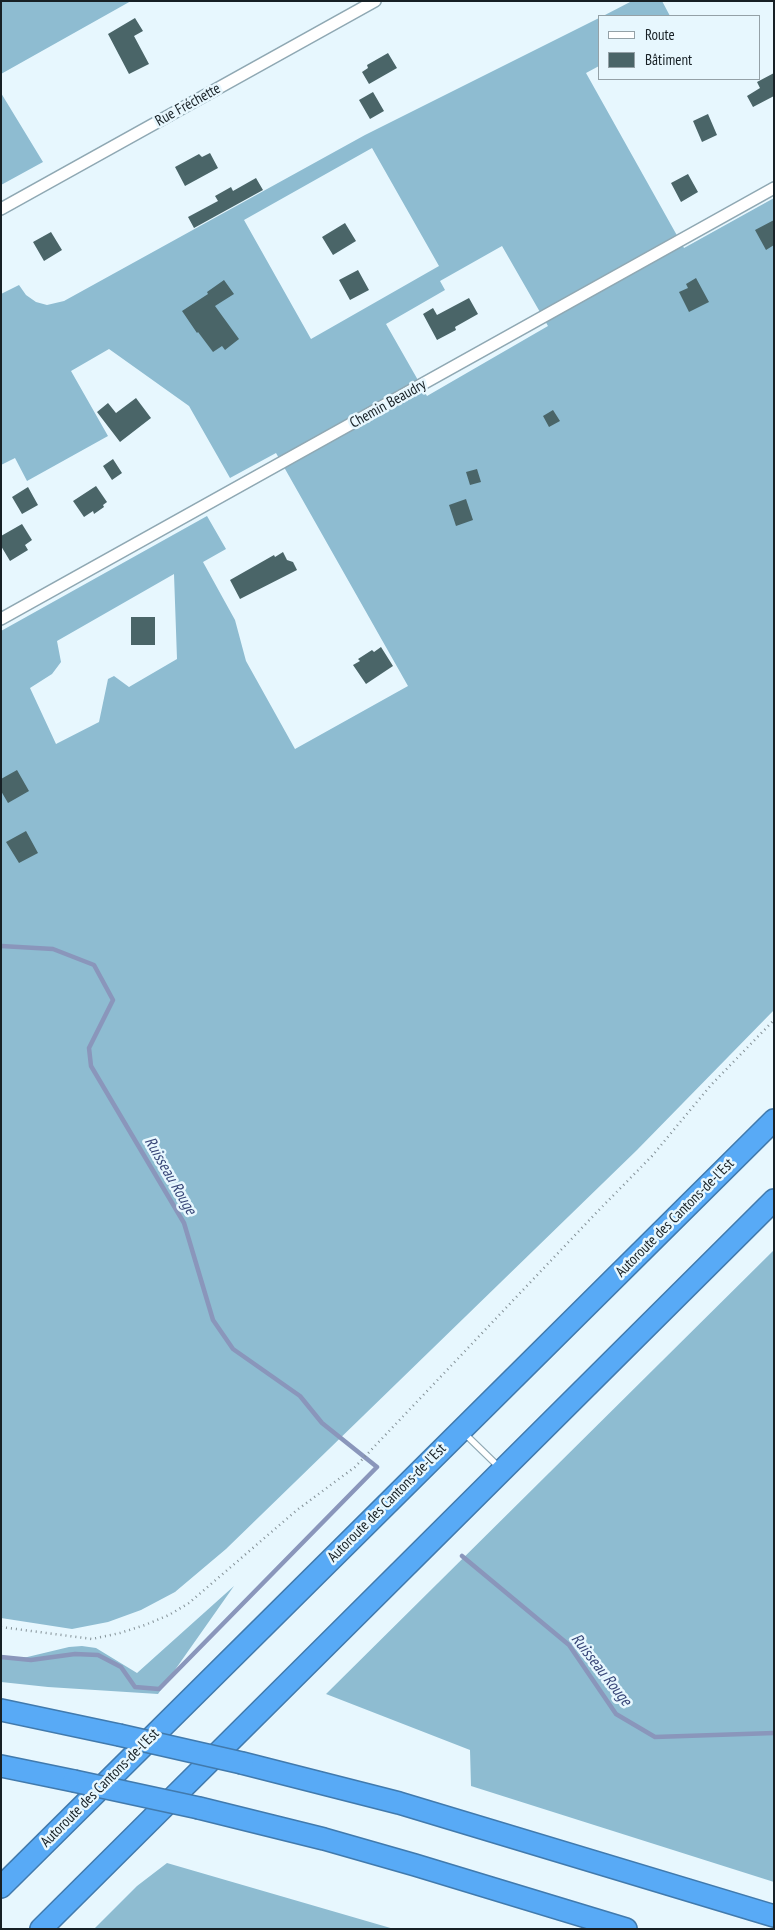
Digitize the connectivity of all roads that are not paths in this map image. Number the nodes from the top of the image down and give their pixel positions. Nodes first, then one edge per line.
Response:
1 (375, 1) edge
2 (774, 188) edge
3 (1, 209) edge
4 (1, 619) edge
5 (774, 1120) edge
6 (774, 1200) edge
7 (461, 1430) junction
8 (501, 1470) junction
9 (1, 1710) edge
10 (1, 1766) edge
11 (1, 1886) edge
12 (774, 1916) edge
13 (40, 1929) edge
14 (626, 1929) edge

1 - 3 street, Rue Fréchette
2 - 4 street, Chemin Beaudry
5 - 7 highway, Autoroute des Cantons-de-l'Est
6 - 8 highway
7 - 8 lane
7 - 11 highway, Autoroute des Cantons-de-l'Est
8 - 13 highway
9 - 12 highway, bridge
10 - 14 highway, bridge

